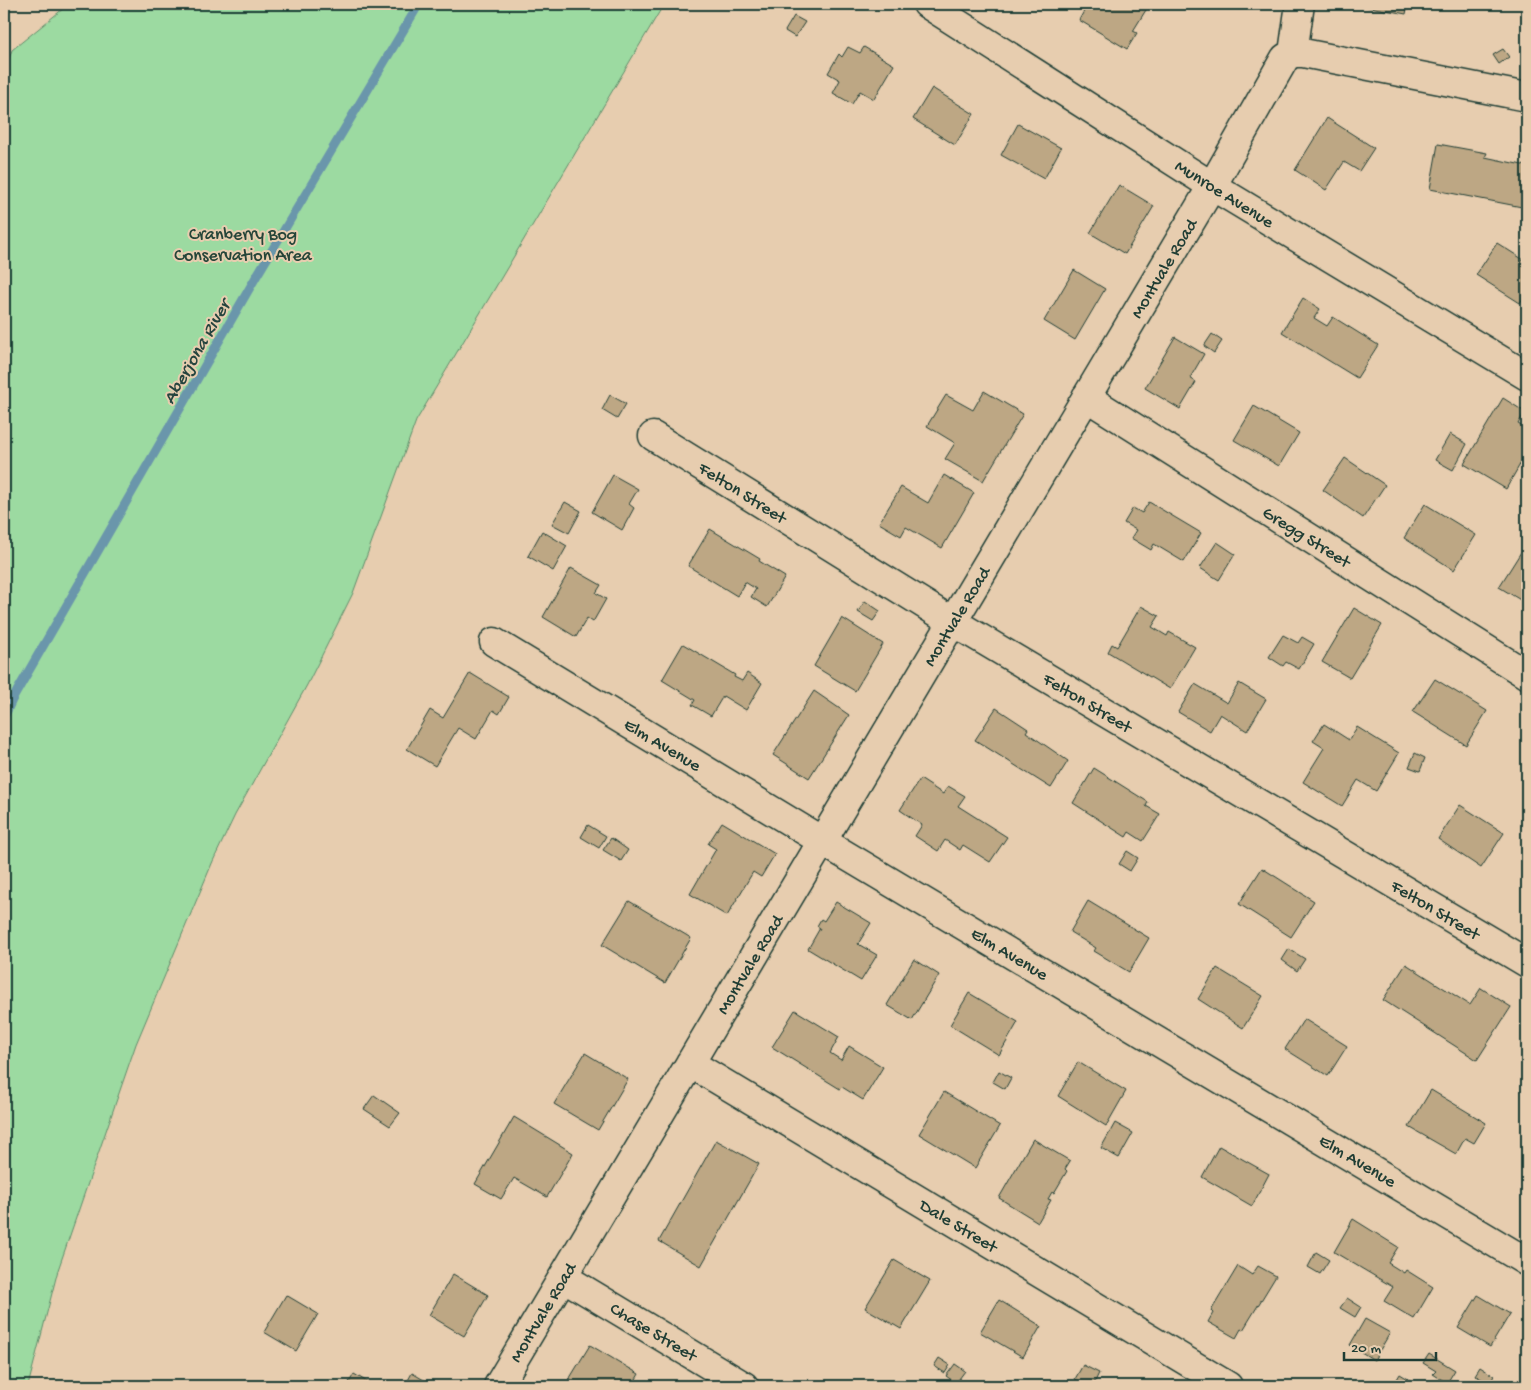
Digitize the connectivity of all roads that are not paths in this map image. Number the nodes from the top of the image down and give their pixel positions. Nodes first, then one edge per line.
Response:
1 (927, 4) edge
2 (1300, 4) edge
3 (1293, 54) junction
4 (1527, 97) edge
5 (1212, 186) junction
6 (1527, 376) edge
7 (1086, 397) junction
8 (653, 436) dead end
9 (953, 622) junction
10 (494, 642) dead end
11 (1527, 674) edge
12 (822, 841) junction
13 (1527, 964) edge
14 (690, 1064) junction
15 (1527, 1262) edge
16 (563, 1276) junction
17 (498, 1386) edge
18 (744, 1386) edge
19 (1228, 1386) edge

1 - 5 street, Munroe Avenue
2 - 3 street
3 - 4 street
3 - 5 street, Montvale Road
5 - 6 street, Munroe Avenue
5 - 7 street, Montvale Road
7 - 9 street, Montvale Road
7 - 11 street, Gregg Street
8 - 9 street, Felton Street
9 - 12 street, Montvale Road
9 - 13 street, Felton Street
10 - 12 street, Elm Avenue
12 - 14 street, Montvale Road
12 - 15 street, Elm Avenue
14 - 16 street, Montvale Road
14 - 19 street, Dale Street
16 - 17 street, Montvale Road
16 - 18 street, Chase Street

